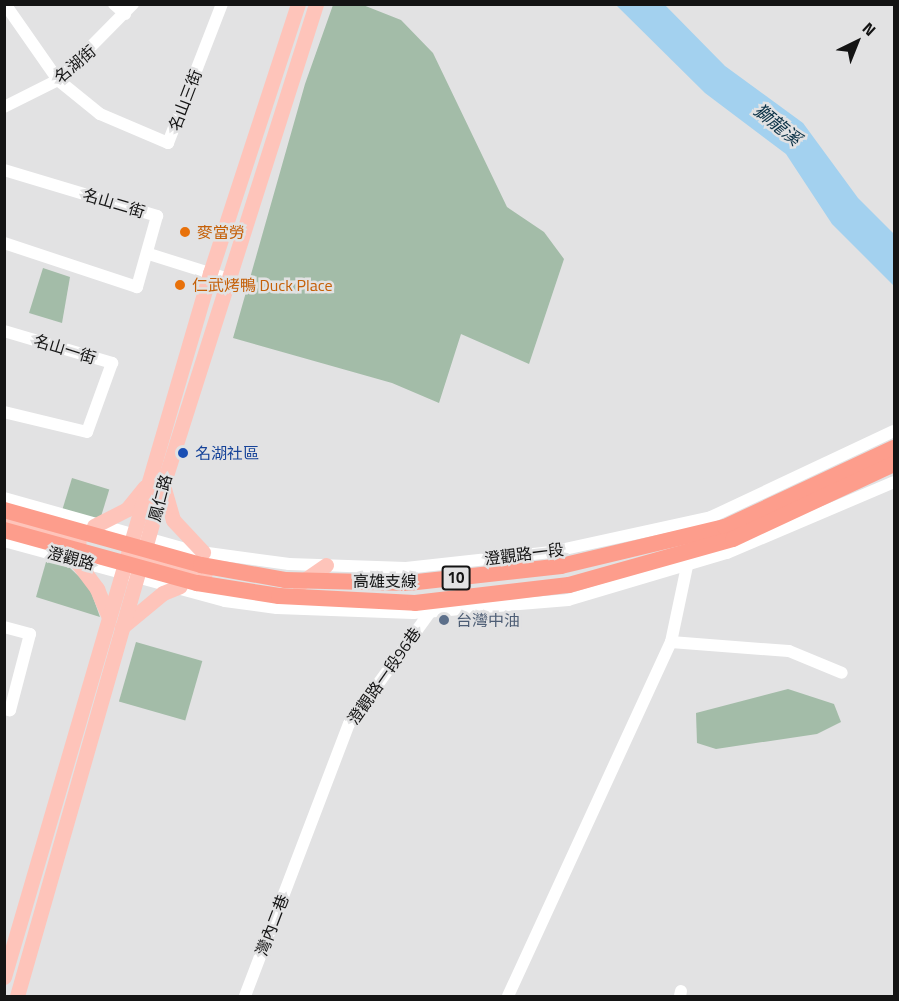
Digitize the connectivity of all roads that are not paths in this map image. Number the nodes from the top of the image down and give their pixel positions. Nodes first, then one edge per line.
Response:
1 (5, 4) edge
2 (114, 4) edge
3 (222, 4) edge
4 (298, 4) edge
5 (316, 4) edge
6 (129, 9) edge
7 (58, 80) junction
8 (4, 107) edge
9 (4, 170) edge
10 (4, 243) edge
11 (149, 254) junction
12 (210, 273) junction
13 (225, 278) junction
14 (4, 331) edge
15 (4, 412) edge
16 (894, 431) edge
17 (894, 448) edge
18 (894, 464) edge
19 (157, 482) junction
20 (894, 482) edge
21 (4, 498) edge
22 (4, 510) edge
23 (4, 519) edge
24 (94, 526) junction
25 (4, 530) edge
26 (134, 537) junction
27 (4, 541) edge
28 (203, 552) junction
29 (74, 558) junction
30 (135, 558) junction
31 (326, 565) junction
32 (687, 566) junction
33 (138, 576) junction
34 (180, 586) junction
35 (430, 612) junction
36 (109, 617) junction
37 (4, 627) edge
38 (122, 627) junction
39 (671, 642) junction
40 (842, 673) dead end
41 (4, 709) edge
42 (291, 876) joint
43 (4, 977) edge
44 (17, 996) edge
45 (245, 996) edge
46 (508, 996) edge

1 - 7 street
2 - 6 street
3 - 7 street, 名山三街
4 - 12 main road, 鳳仁路
5 - 13 main road, 鳳仁路
6 - 7 street, 名湖街
7 - 8 street, 名湖街
9 - 11 street, 名山二街
10 - 11 street, 名山二街
11 - 12 street
12 - 13 street
12 - 19 main road, 鳳仁路
13 - 19 main road, 鳳仁路
14 - 15 street, 名山一街
16 - 31 street, 澄觀路一段
17 - 22 highway, 高雄支線 / 10
18 - 25 highway, 高雄支線 / 10
19 - 24 main road
19 - 26 main road, 鳳仁路
19 - 28 main road
19 - 30 main road, 鳳仁路
20 - 32 street
21 - 24 street
23 - 30 main road
24 - 26 street
26 - 30 main road, 鳳仁路
27 - 29 street, 澄觀路
28 - 30 street, 澄觀路一段
28 - 31 street, 澄觀路一段
29 - 30 street, 澄觀路
29 - 36 main road
30 - 31 main road
30 - 33 main road, 鳳仁路
30 - 36 main road, 鳳仁路
32 - 35 street
32 - 39 street
33 - 34 street
33 - 38 main road, 鳳仁路
34 - 35 street
34 - 38 main road
35 - 42 street, 澄觀路一段96巷
36 - 43 main road, 鳳仁路
37 - 41 street
38 - 44 main road, 鳳仁路
39 - 40 street
39 - 46 street
42 - 45 street, 灣內二巷

